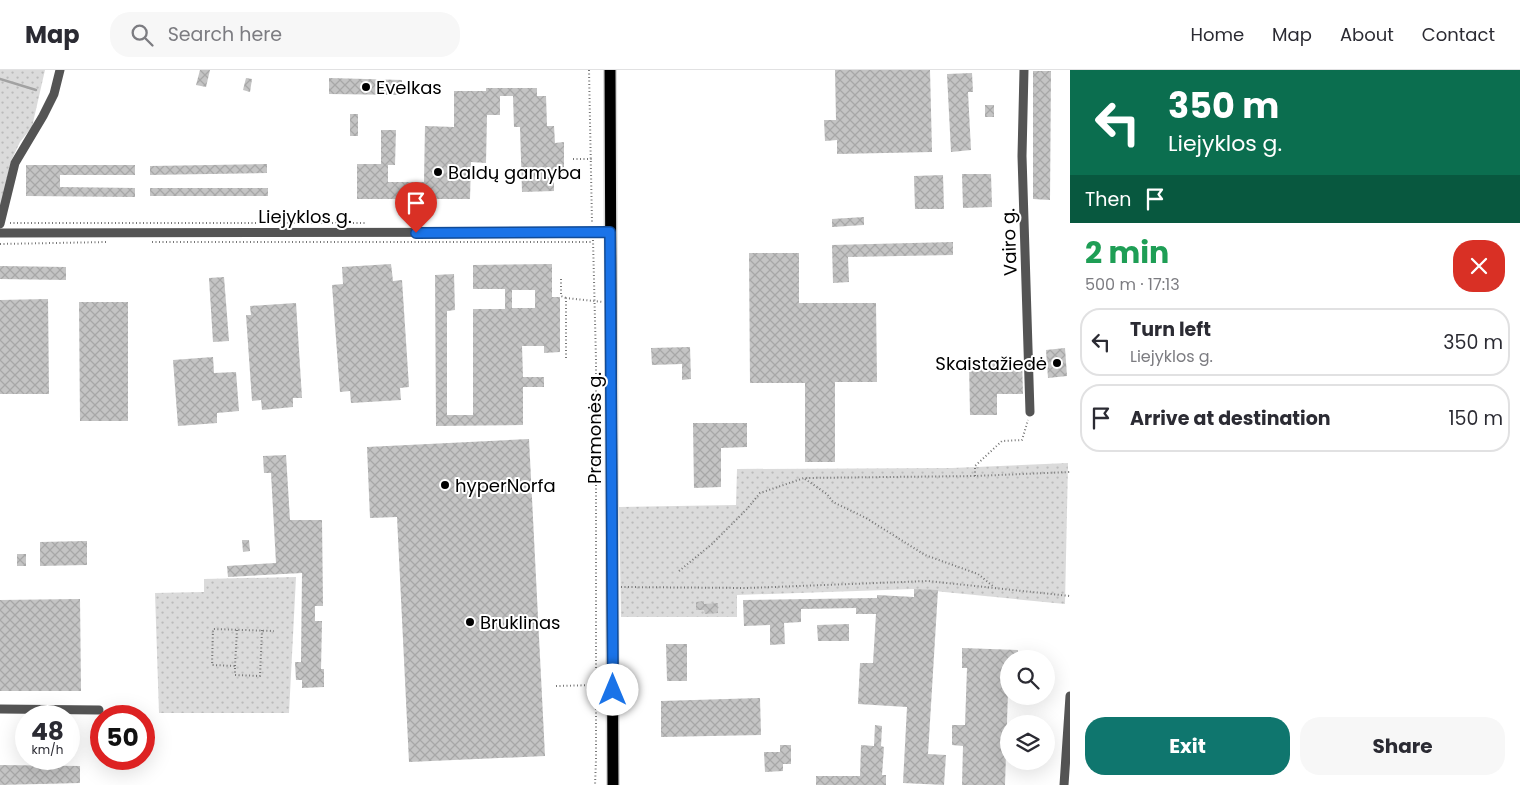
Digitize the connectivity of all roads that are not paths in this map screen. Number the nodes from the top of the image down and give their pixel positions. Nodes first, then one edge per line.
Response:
1 (60, 70) edge
2 (610, 70) edge
3 (1024, 70) edge
4 (0, 223) edge
5 (610, 232) junction
6 (0, 233) edge
7 (1030, 412) road end
8 (1070, 696) edge
9 (0, 709) edge
10 (90, 710) edge
11 (613, 785) edge
12 (1064, 785) edge

1 - 4 street
2 - 5 main road, Pramonės g.
3 - 7 street, Vairo g.
5 - 6 street, Liejyklos g.
5 - 11 main road, Pramonės g.
8 - 12 street
9 - 10 street

